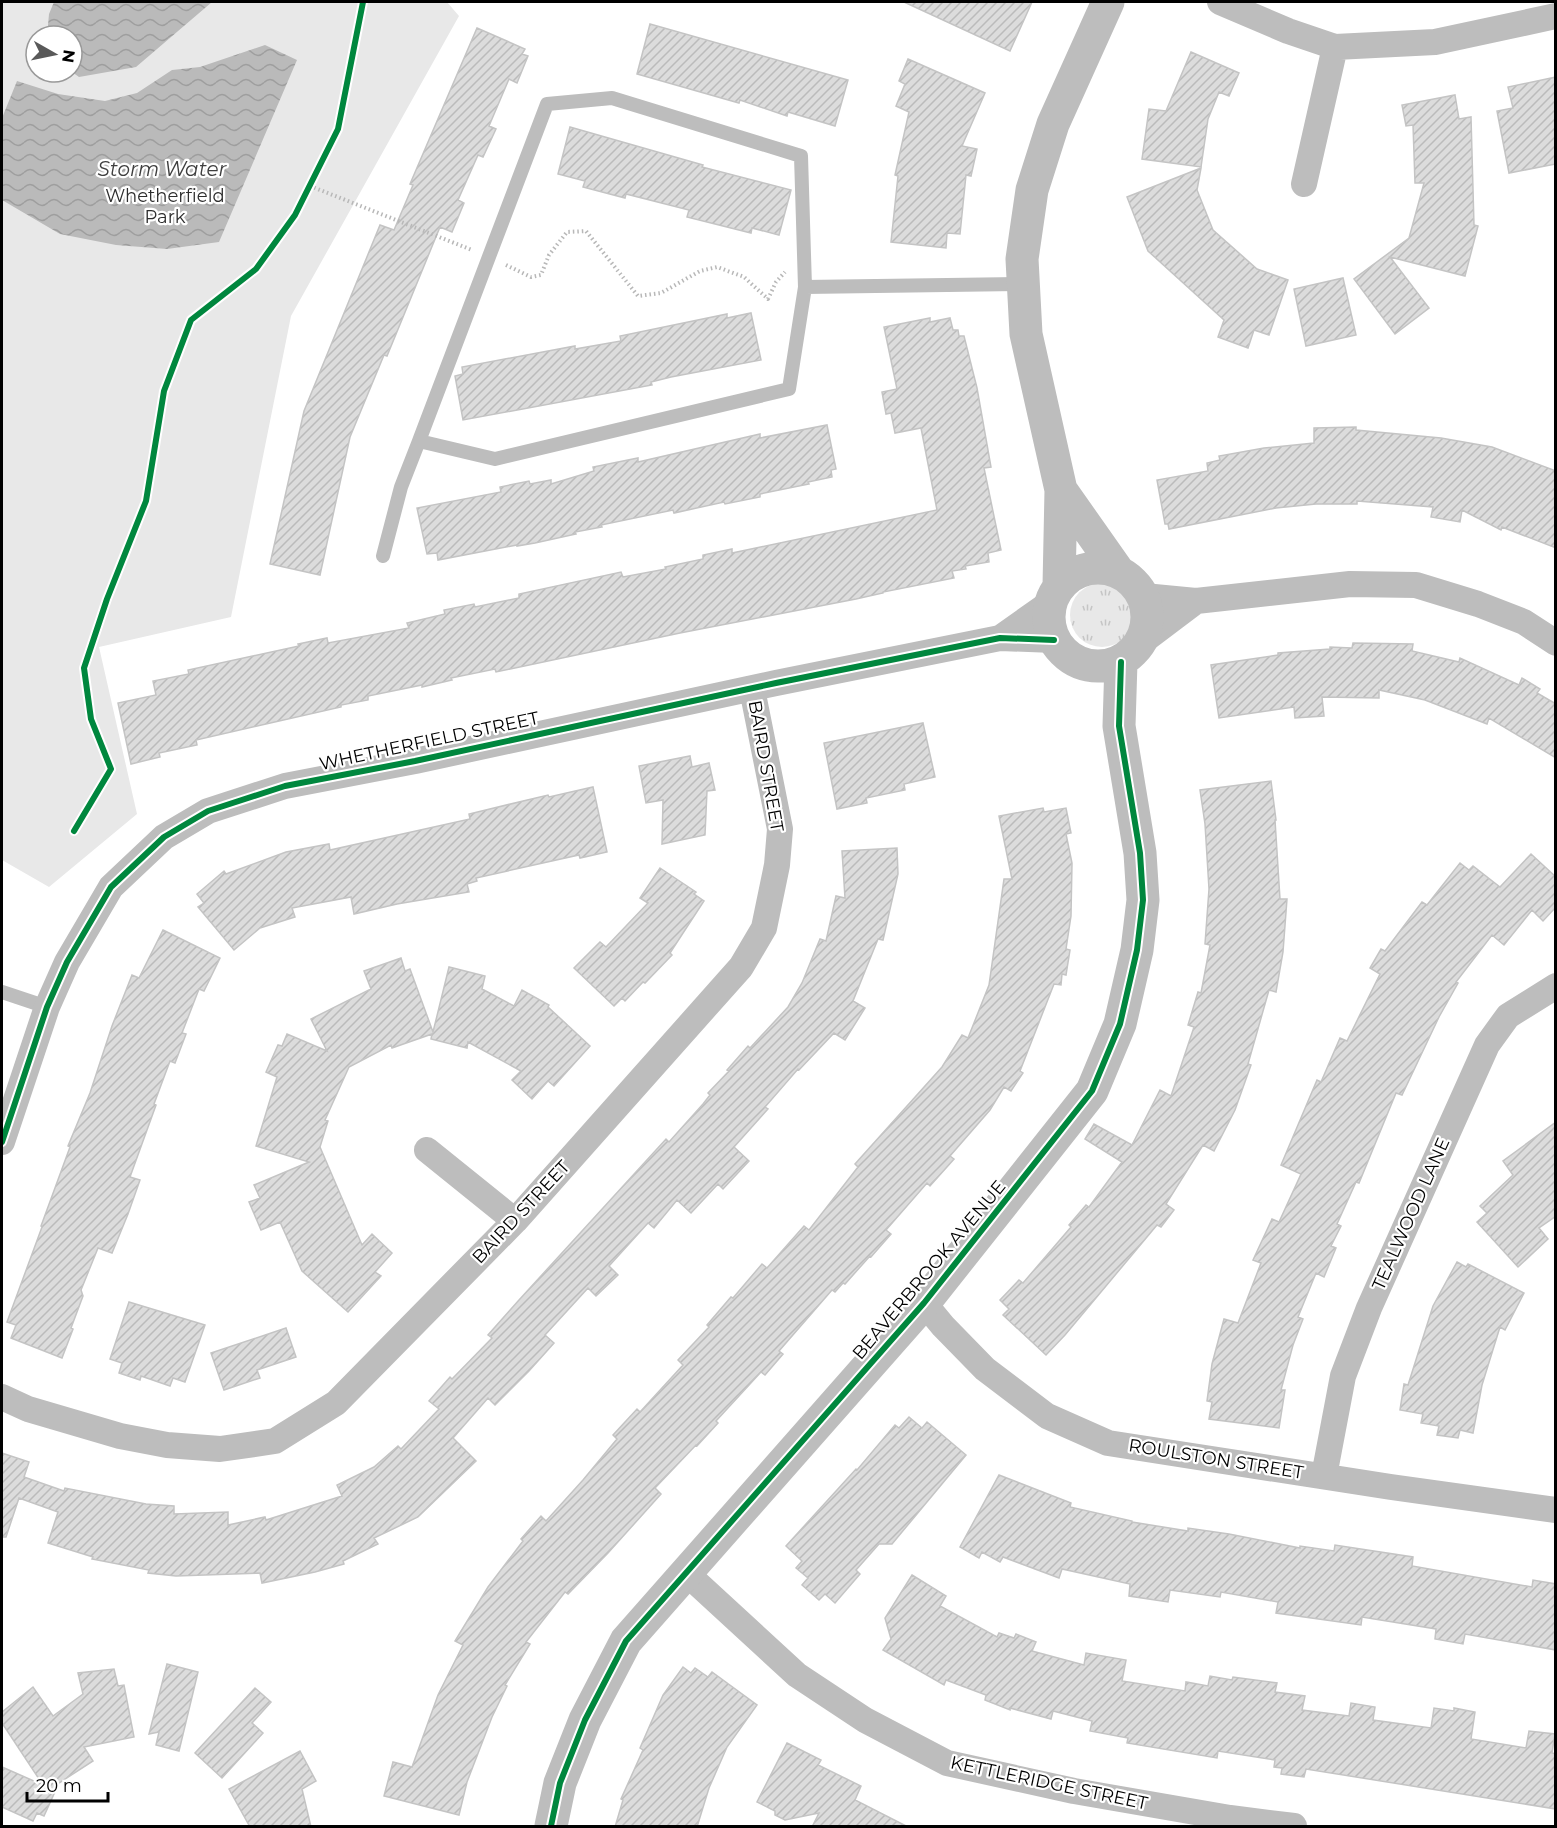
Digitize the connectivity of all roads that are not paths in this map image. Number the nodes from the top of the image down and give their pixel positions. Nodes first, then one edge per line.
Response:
1 (1108, 2) edge
2 (1220, 2) edge
3 (1556, 16) edge
4 (1335, 47) junction
5 (1304, 184) dead end
6 (1023, 284) junction
7 (805, 287) junction
8 (419, 441) junction
9 (1061, 490) junction
10 (383, 556) dead end
11 (1118, 571) junction
12 (1055, 594) junction
13 (1144, 597) junction
14 (1196, 601) junction
15 (1000, 638) junction
16 (1054, 640) junction
17 (1556, 643) edge
18 (1132, 651) junction
19 (1086, 666) junction
20 (752, 688) junction
21 (1119, 726) junction
22 (1556, 986) edge
23 (2, 992) edge
24 (47, 1007) junction
25 (2, 1142) edge
26 (427, 1150) dead end
27 (515, 1221) junction
28 (924, 1304) junction
29 (2, 1397) edge
30 (1324, 1476) junction
31 (1556, 1509) edge
32 (685, 1572) junction
33 (551, 1827) edge
34 (1294, 1827) edge

1 - 6 street
2 - 4 street
3 - 4 street
4 - 5 street
6 - 7 lane
6 - 9 street
7 - 8 lane
7 - 8 lane
8 - 10 lane
9 - 11 street
9 - 12 street
11 - 12 street
11 - 13 street
12 - 15 street, WHETHERFIELD STREET
12 - 16 street
13 - 14 street
13 - 18 street
14 - 17 street
14 - 18 street
15 - 16 street, WHETHERFIELD STREET
15 - 20 street, WHETHERFIELD STREET
16 - 19 street
18 - 19 street
18 - 21 street, BEAVERBROOK AVENUE
19 - 21 street, BEAVERBROOK AVENUE
20 - 24 street, WHETHERFIELD STREET
20 - 27 street, BAIRD STREET
21 - 28 street, BEAVERBROOK AVENUE
22 - 30 street, TEALWOOD LANE
23 - 24 lane
24 - 25 street, WHETHERFIELD STREET
26 - 27 street
27 - 29 street, BAIRD STREET
28 - 30 street, ROULSTON STREET
28 - 32 street, BEAVERBROOK AVENUE
30 - 31 street, ROULSTON STREET
32 - 33 street, BEAVERBROOK AVENUE
32 - 34 street, KETTLERIDGE STREET

